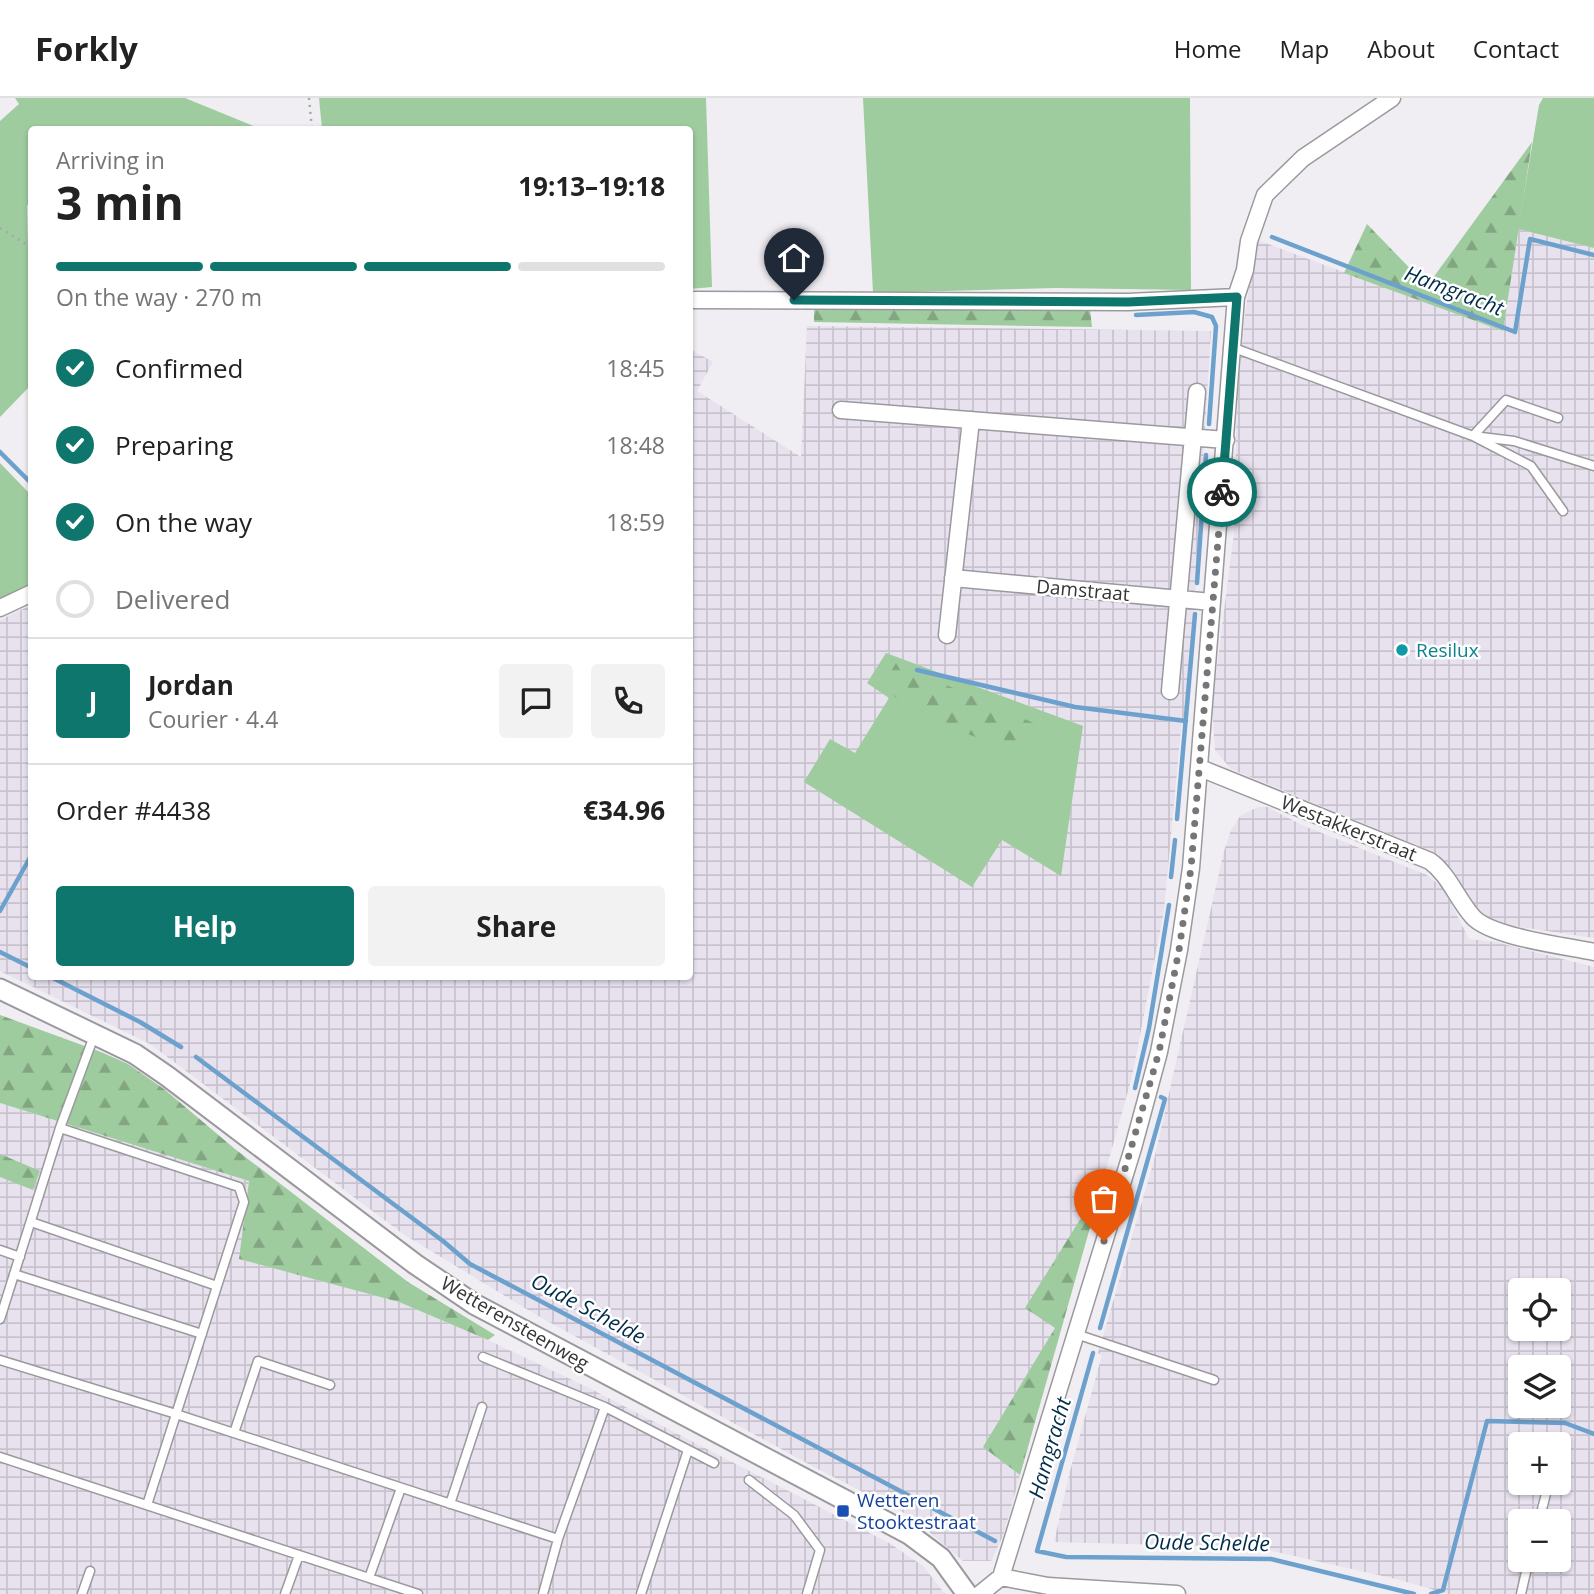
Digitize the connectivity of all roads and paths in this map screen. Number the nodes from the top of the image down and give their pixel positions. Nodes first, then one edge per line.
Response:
1 (309, 98) edge
2 (1392, 98) edge
3 (312, 126) edge
4 (0, 228) edge
5 (28, 246) edge
6 (1237, 297) junction
7 (693, 300) edge
8 (1234, 348) junction
9 (1197, 392) dead end
10 (841, 410) dead end
11 (1558, 418) dead end
12 (971, 420) junction
13 (1473, 436) junction
14 (1193, 438) junction
15 (1226, 440) junction
16 (1594, 466) edge
17 (1563, 511) dead end
18 (953, 578) junction
19 (28, 595) edge
20 (1180, 599) junction
21 (1212, 601) junction
22 (0, 608) edge
23 (947, 635) dead end
24 (1170, 691) dead end
25 (1200, 768) junction
26 (1594, 952) edge
27 (0, 989) edge
28 (95, 1034) junction
29 (60, 1128) junction
30 (31, 1222) junction
31 (0, 1250) edge
32 (20, 1257) junction
33 (14, 1274) junction
34 (217, 1286) junction
35 (0, 1319) edge
36 (202, 1334) junction
37 (1076, 1334) junction
38 (483, 1357) dead end
39 (0, 1360) edge
40 (1214, 1380) dead end
41 (330, 1385) dead end
42 (482, 1407) dead end
43 (605, 1407) junction
44 (176, 1415) junction
45 (234, 1433) junction
46 (688, 1450) junction
47 (0, 1457) edge
48 (714, 1463) dead end
49 (749, 1480) dead end
50 (401, 1488) junction
51 (450, 1504) junction
52 (147, 1506) junction
53 (558, 1539) junction
54 (299, 1555) junction
55 (90, 1571) dead end
56 (1527, 1572) edge
57 (1001, 1577) junction
58 (369, 1578) junction
59 (82, 1594) edge
60 (285, 1594) edge
61 (418, 1594) edge
62 (542, 1594) edge
63 (641, 1594) edge
64 (807, 1594) edge
65 (967, 1594) edge
66 (980, 1594) edge
67 (1177, 1594) edge
68 (1521, 1594) edge

1 - 3 path
2 - 6 street
4 - 5 path
6 - 7 street
6 - 8 street
8 - 13 lane
8 - 15 street
9 - 14 street
10 - 12 street
11 - 13 lane
12 - 14 street
12 - 18 street
13 - 16 lane
13 - 17 lane
14 - 15 street
14 - 20 street
15 - 21 street
18 - 20 street, Damstraat
18 - 23 street
19 - 22 street
20 - 21 street, Damstraat
20 - 24 street
21 - 25 street
25 - 26 street, Westakkerstraat
25 - 37 street
27 - 28 street, Wetterensteenweg
28 - 29 lane
28 - 65 street, Wetterensteenweg
29 - 30 lane
29 - 34 lane
30 - 32 lane
30 - 34 lane
31 - 32 lane
32 - 33 lane
33 - 35 lane
33 - 36 lane
34 - 36 lane
36 - 44 lane
37 - 40 lane
37 - 57 street
38 - 43 lane
39 - 44 lane
41 - 45 lane
42 - 51 lane
43 - 46 lane
43 - 53 lane
44 - 45 lane
44 - 52 lane
45 - 50 lane
46 - 48 lane
46 - 63 lane
47 - 52 lane
49 - 64 lane
50 - 51 lane
50 - 58 lane
51 - 53 lane
52 - 54 lane
53 - 62 lane
54 - 58 lane
54 - 60 lane
55 - 59 lane
56 - 68 lane
57 - 66 street
57 - 67 street
58 - 61 lane

